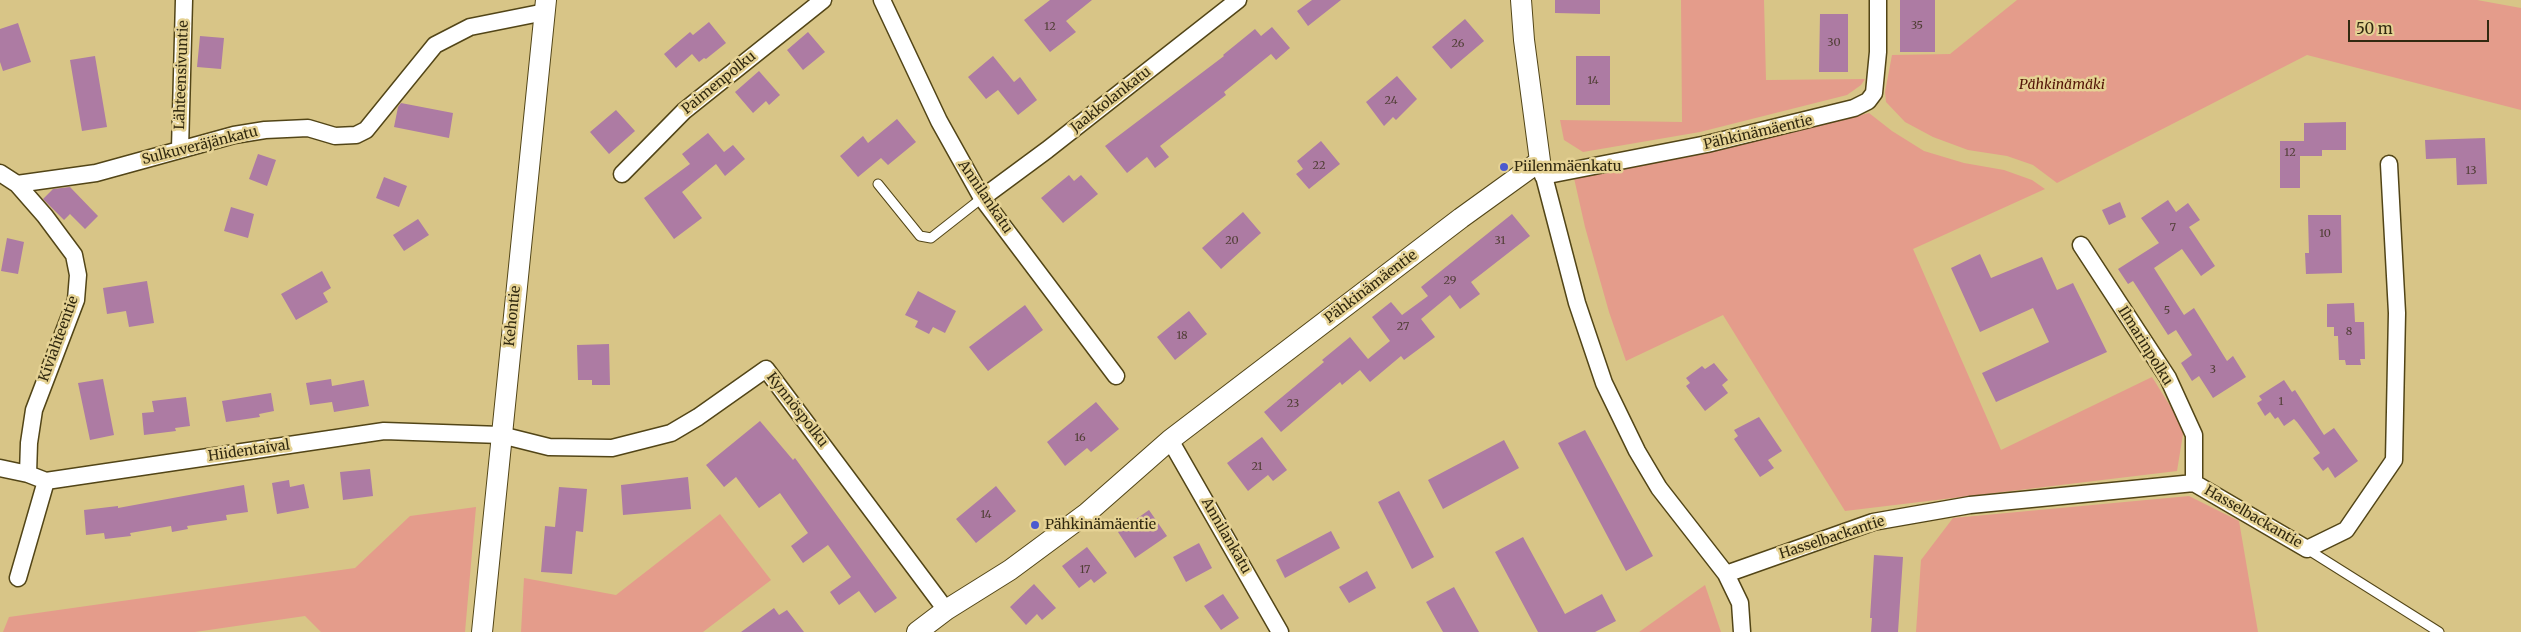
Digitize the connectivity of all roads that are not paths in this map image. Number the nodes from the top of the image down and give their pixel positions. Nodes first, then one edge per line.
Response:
1 (184, 0) edge
2 (823, 0) edge
3 (882, 0) edge
4 (1238, 0) edge
5 (1521, 0) edge
6 (1878, 0) edge
7 (546, 6) edge
8 (180, 149) junction
9 (2389, 164) dead end
10 (1542, 169) junction
11 (0, 173) edge
12 (622, 174) dead end
13 (17, 184) junction
14 (878, 184) dead end
15 (982, 198) junction
16 (2080, 245) dead end
17 (1116, 376) dead end
18 (501, 435) junction
19 (1170, 440) junction
20 (0, 468) edge
21 (28, 474) junction
22 (46, 481) junction
23 (2194, 483) junction
24 (2307, 549) junction
25 (1726, 574) junction
26 (18, 578) dead end
27 (946, 610) junction
28 (482, 632) edge
29 (916, 632) edge
30 (1280, 632) edge
31 (1742, 632) edge
32 (2439, 632) edge

1 - 8 street, Lähteensivuntie
2 - 12 street, Paimenpolku
3 - 15 street, Annilankatu
4 - 15 street, Jaakkolankatu
5 - 10 street
6 - 10 street, Pähkinämäentie
7 - 8 street, Sulkuveräjänkatu
7 - 18 street, Kehontie
8 - 13 street, Sulkuveräjänkatu
9 - 24 street, Hasselbackantie
10 - 19 street, Pähkinämäentie
10 - 25 street
11 - 13 street, Kiviahteentie
13 - 21 street, Kiviahteentie
14 - 15 lane
15 - 17 street, Annilankatu
16 - 23 street, Ilmarinpolku
18 - 22 street, Hiidentaival
18 - 27 street, Kynnöspolku
18 - 28 street, Kehontie
19 - 27 street, Pähkinämäentie
19 - 30 street, Annilankatu
20 - 21 street, Hiidentaival
21 - 22 street, Hiidentaival
22 - 26 street
23 - 24 street, Hasselbackantie
23 - 25 street, Hasselbackantie
24 - 32 lane
25 - 31 street
27 - 29 street, Pähkinämäentie

